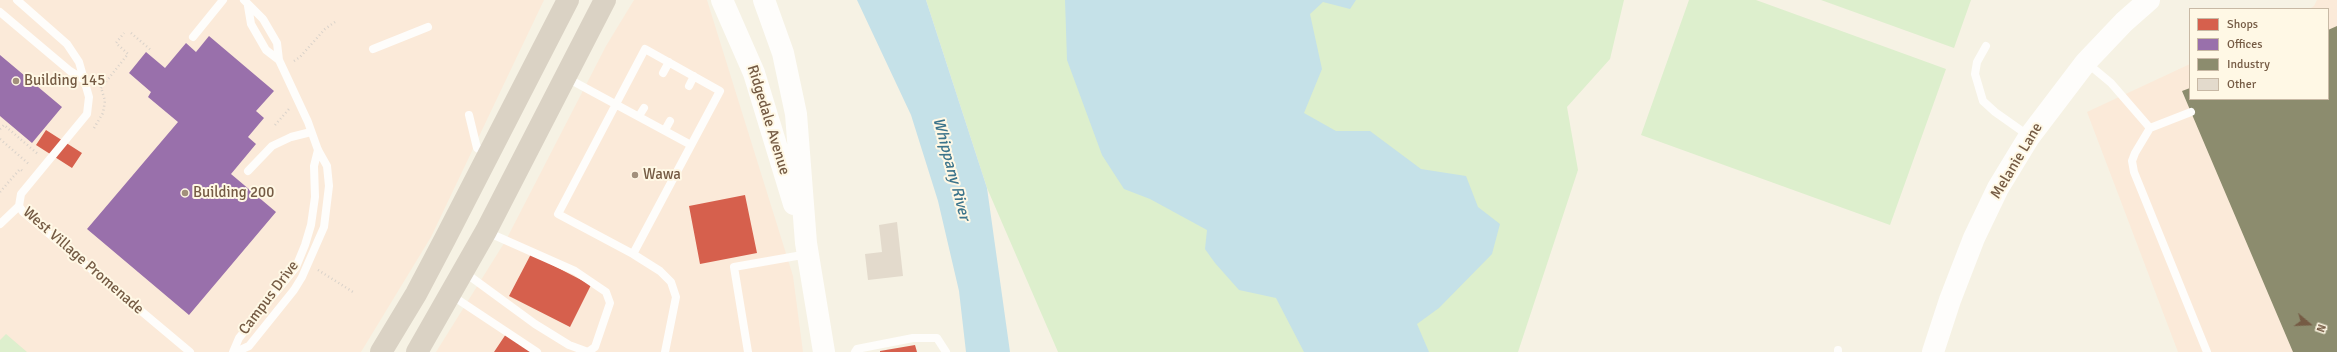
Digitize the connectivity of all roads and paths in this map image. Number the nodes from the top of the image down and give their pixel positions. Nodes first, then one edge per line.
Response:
1 (17, 0) edge
2 (223, 0) edge
3 (568, 0) edge
4 (605, 0) edge
5 (618, 0) edge
6 (722, 0) edge
7 (764, 0) edge
8 (2149, 0) edge
9 (246, 3) edge
10 (0, 12) edge
11 (335, 22) dead end
12 (593, 22) junction
13 (428, 27) dead end
14 (124, 33) dead end
15 (131, 33) dead end
16 (193, 37) dead end
17 (1986, 46) dead end
18 (373, 49) dead end
19 (152, 51) dead end
20 (279, 60) junction
21 (294, 61) dead end
22 (669, 62) junction
23 (2086, 62) junction
24 (663, 73) dead end
25 (694, 76) junction
26 (566, 78) junction
27 (84, 79) junction
28 (689, 86) dead end
29 (101, 88) dead end
30 (287, 102) dead end
31 (615, 104) junction
32 (644, 108) dead end
33 (2191, 112) dead end
34 (469, 115) dead end
35 (639, 116) junction
36 (670, 121) dead end
37 (275, 125) dead end
38 (2150, 128) junction
39 (0, 129) edge
40 (665, 130) junction
41 (311, 132) junction
42 (2029, 136) junction
43 (0, 139) edge
44 (691, 145) junction
45 (318, 150) junction
46 (489, 154) junction
47 (39, 155) dead end
48 (30, 166) dead end
49 (248, 171) dead end
50 (25, 172) dead end
51 (0, 192) edge
52 (18, 206) junction
53 (0, 224) edge
54 (486, 231) junction
55 (807, 248) junction
56 (633, 254) junction
57 (314, 268) dead end
58 (464, 272) junction
59 (353, 292) dead end
60 (451, 295) junction
61 (190, 352) edge
62 (235, 352) edge
63 (381, 352) edge
64 (417, 352) edge
65 (537, 352) edge
66 (665, 352) edge
67 (748, 352) edge
68 (824, 352) edge
69 (855, 352) edge
70 (946, 352) edge
71 (1934, 352) edge
72 (2208, 352) edge

1 - 27 lane, West Village Promenade
2 - 16 lane
3 - 46 main road
4 - 12 main road
5 - 12 main road
6 - 55 main road, Ridgedale Avenue
7 - 55 main road, Ridgedale Avenue
8 - 23 main road, Melanie Lane
9 - 20 lane, Campus Drive
9 - 20 lane, Campus Drive
10 - 27 lane
11 - 21 path
12 - 26 main road
13 - 18 lane
14 - 29 path
15 - 19 path
17 - 42 lane
20 - 41 lane, Campus Drive
22 - 24 lane
22 - 25 lane
22 - 31 lane
23 - 38 lane
23 - 42 main road, Melanie Lane
25 - 28 lane
25 - 44 lane
26 - 31 lane
26 - 54 main road
27 - 52 lane, West Village Promenade
30 - 37 path
31 - 35 lane
31 - 56 lane
32 - 35 lane
33 - 38 lane
34 - 46 lane
35 - 40 lane
36 - 40 lane
38 - 72 lane
39 - 47 path
40 - 44 lane
41 - 45 lane, Campus Drive
41 - 49 lane
42 - 71 main road, Melanie Lane
43 - 48 path
44 - 56 lane
45 - 62 lane, Campus Drive
45 - 62 lane, Campus Drive
46 - 63 main road
50 - 51 path
52 - 53 lane
52 - 61 lane, West Village Promenade
54 - 58 main road
54 - 58 lane
55 - 67 lane
55 - 68 main road, Ridgedale Avenue
56 - 66 lane
57 - 59 path
58 - 60 main road
60 - 64 main road
60 - 65 lane
69 - 70 lane

